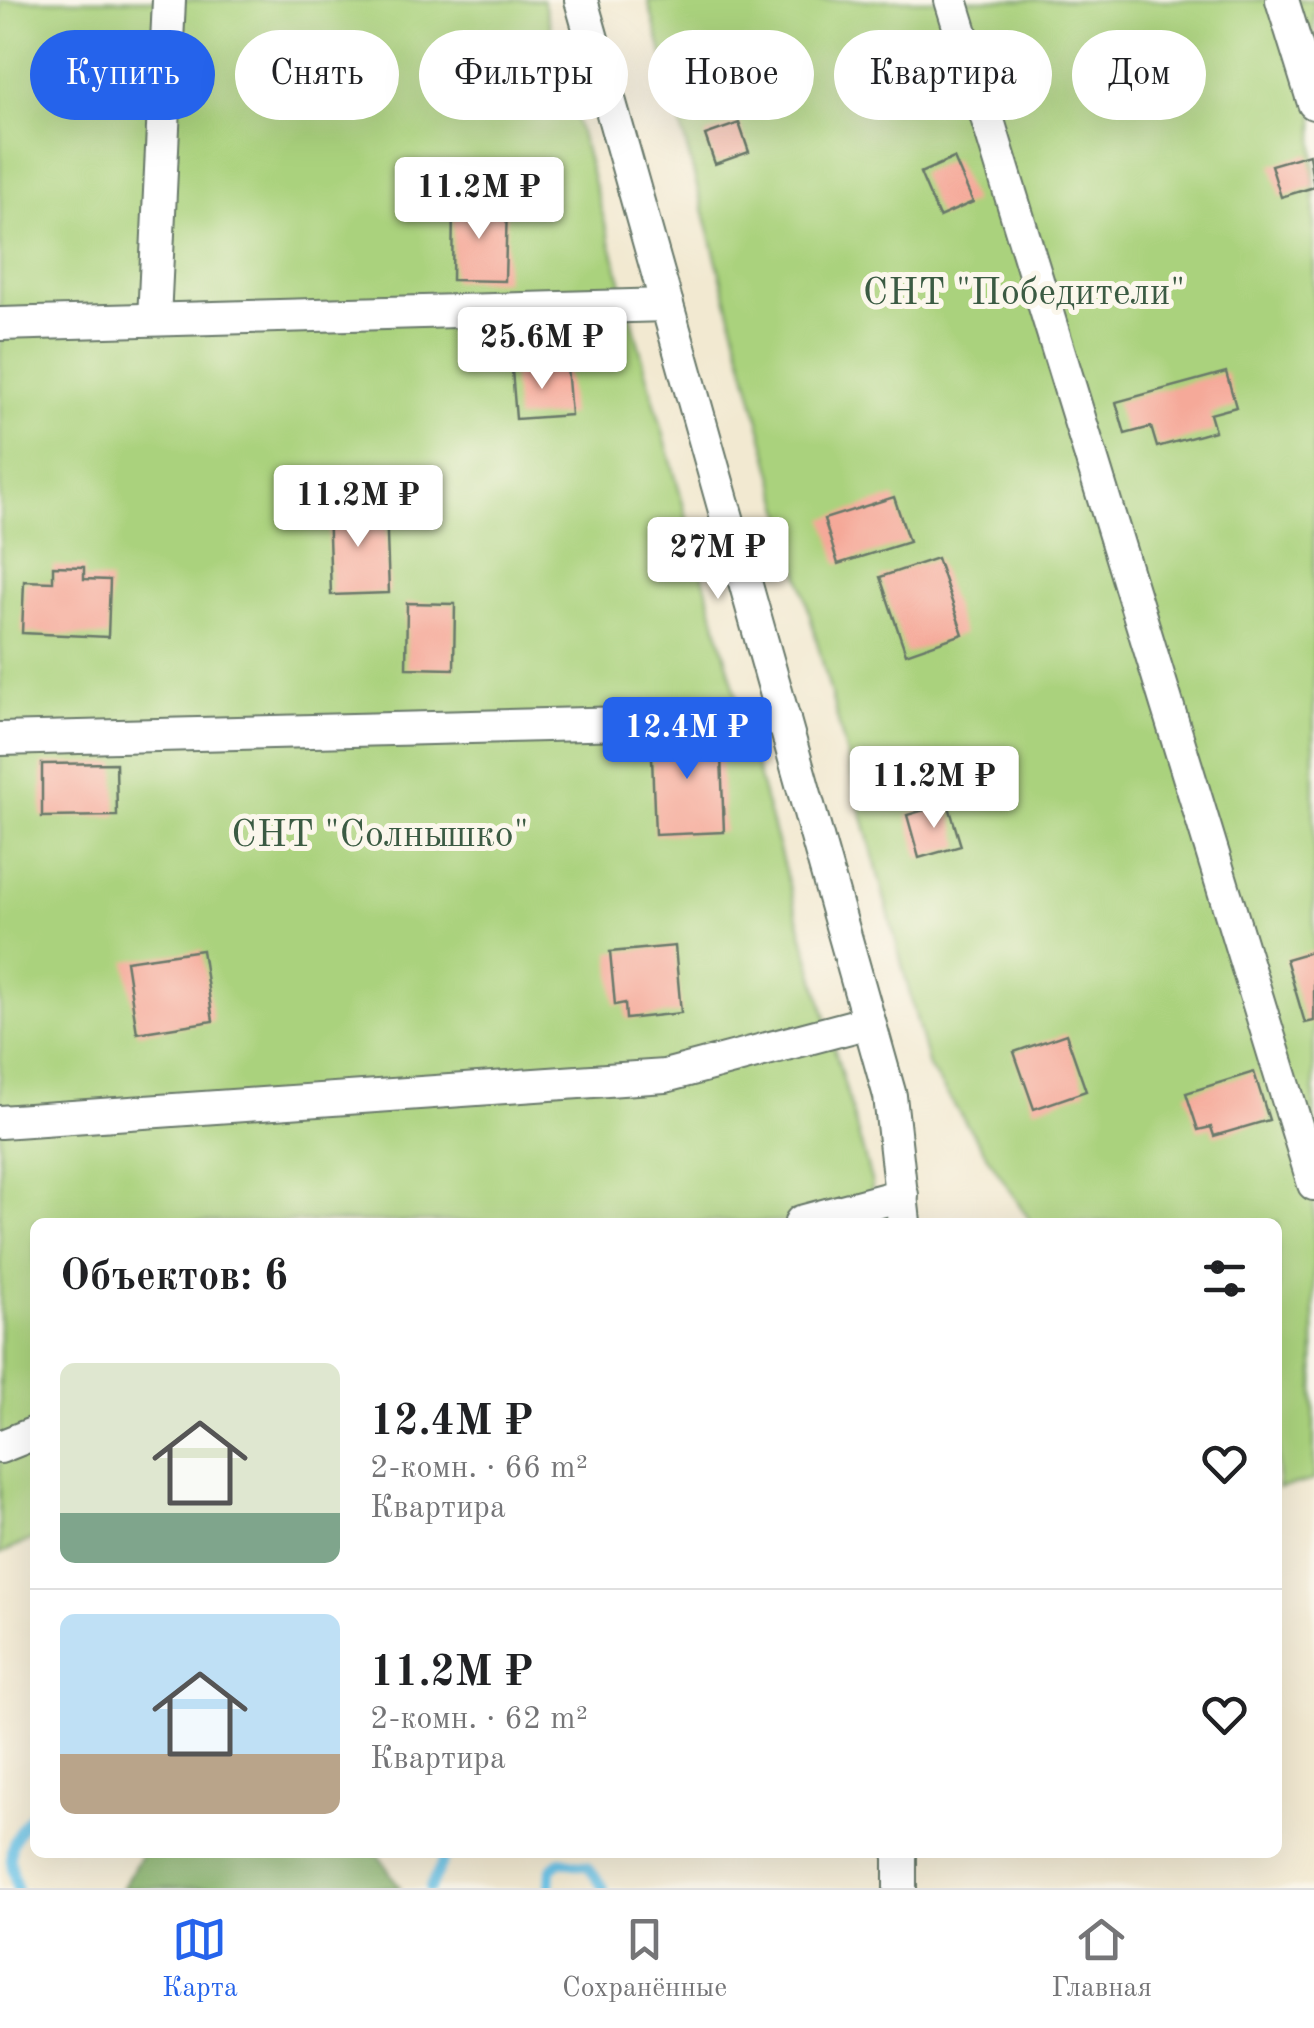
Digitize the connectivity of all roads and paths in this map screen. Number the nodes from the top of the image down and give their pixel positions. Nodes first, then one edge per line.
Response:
1 (170, 0) edge
2 (582, 0) edge
3 (951, 0) edge
4 (1282, 0) edge
5 (1314, 103) edge
6 (667, 305) junction
7 (154, 319) junction
8 (0, 324) edge
9 (784, 719) junction
10 (0, 739) edge
11 (869, 1022) junction
12 (0, 1122) edge
13 (1314, 1184) edge
14 (903, 1209) edge
15 (832, 1218) edge
16 (30, 1435) edge
17 (0, 1448) edge
18 (900, 1858) edge
19 (900, 1888) edge

1 - 7 street
2 - 6 street
3 - 13 street
4 - 5 street
6 - 7 street
6 - 9 street
7 - 8 street
9 - 10 street
9 - 11 street
11 - 12 street
11 - 14 street
14 - 15 street
16 - 17 street
18 - 19 street

